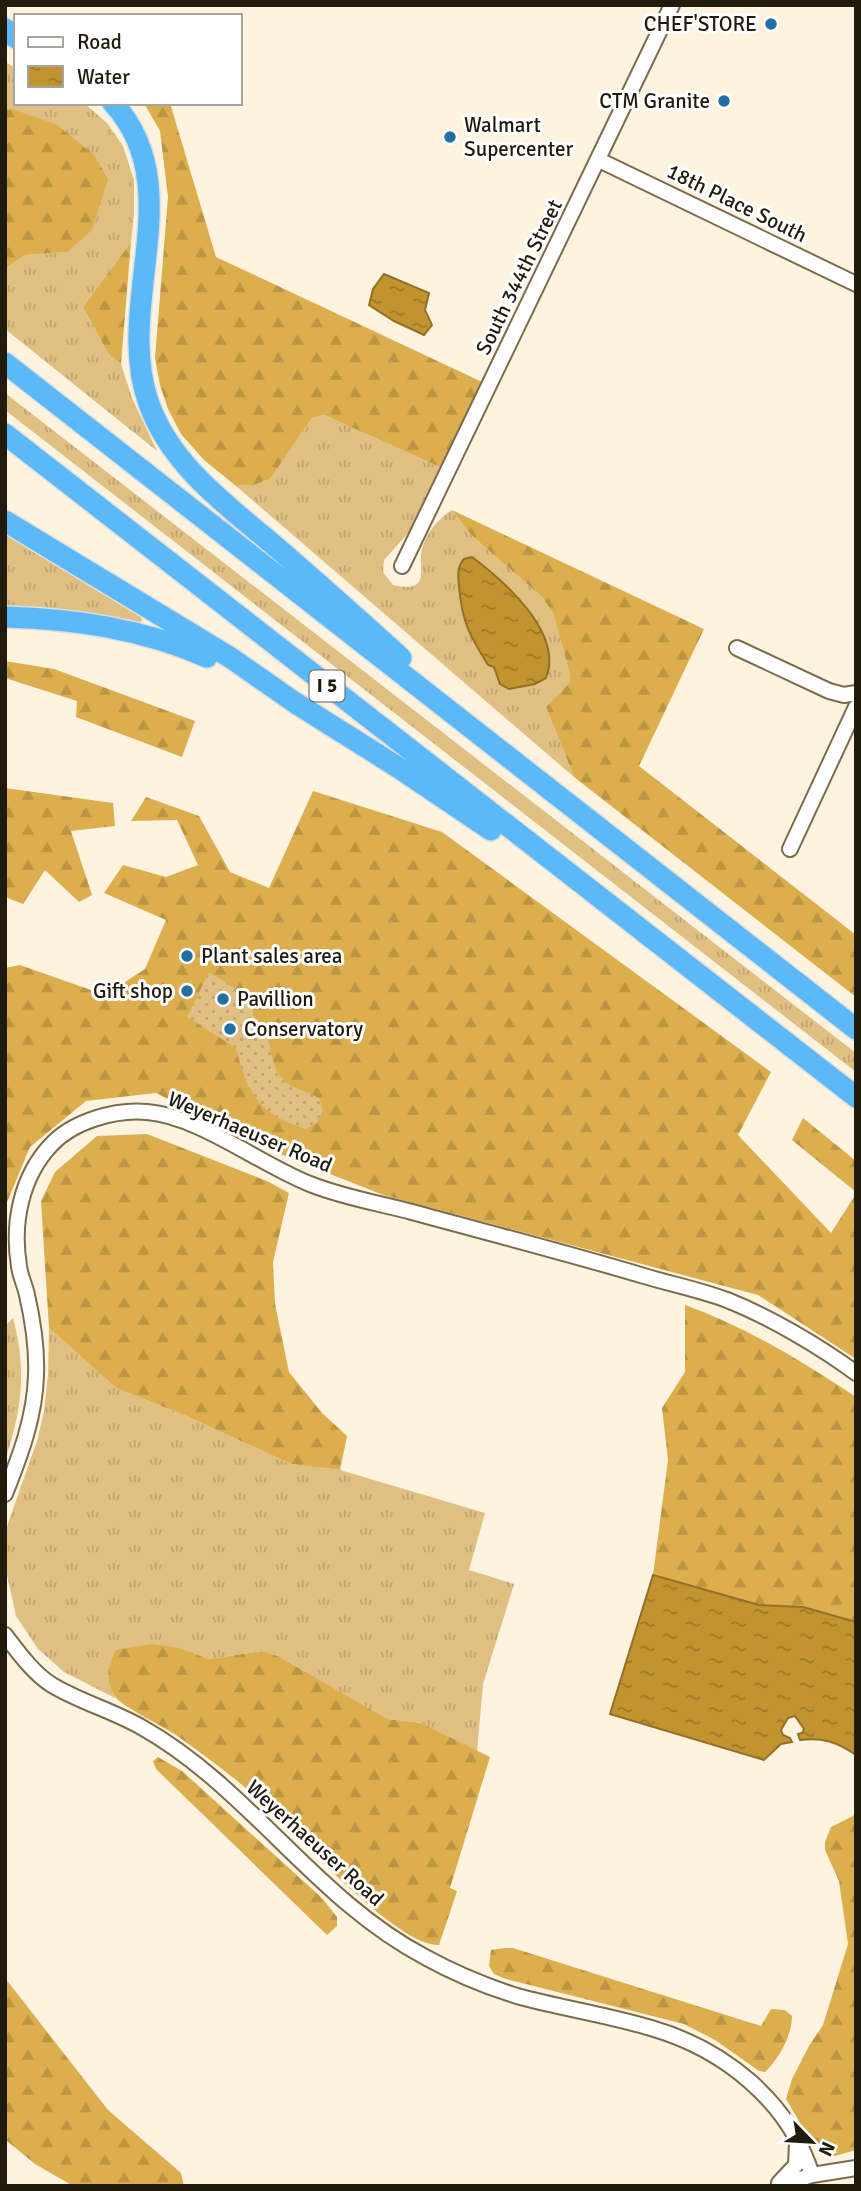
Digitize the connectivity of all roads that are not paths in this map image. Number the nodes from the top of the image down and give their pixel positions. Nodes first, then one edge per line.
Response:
1 (672, 5) edge
2 (115, 105) edge
3 (599, 160) junction
4 (856, 284) edge
5 (5, 354) edge
6 (5, 363) edge
7 (76, 417) junction
8 (5, 433) edge
9 (5, 522) edge
10 (402, 566) dead end
11 (5, 617) edge
12 (737, 648) dead end
13 (856, 693) edge
14 (294, 702) junction
15 (856, 707) edge
16 (516, 765) junction
17 (790, 849) dead end
18 (650, 937) junction
19 (856, 1029) edge
20 (856, 1097) edge
21 (856, 1373) edge
22 (5, 1494) edge
23 (5, 1635) edge
24 (798, 2138) junction
25 (856, 2168) edge
26 (812, 2175) junction
27 (778, 2186) edge

1 - 3 street, South 344th Street
2 - 16 highway
3 - 4 street, 18th Place South
3 - 10 street, South 344th Street
5 - 7 highway
6 - 7 highway
7 - 16 highway
8 - 18 highway, I 5
9 - 14 highway
11 - 14 highway
12 - 13 street
14 - 18 highway
15 - 17 street
16 - 19 highway
18 - 20 highway, I 5
21 - 22 street, Weyerhaeuser Road
23 - 24 street, Weyerhaeuser Road
24 - 26 street, Weyerhaeuser Road
24 - 27 street
25 - 26 street
26 - 27 street

